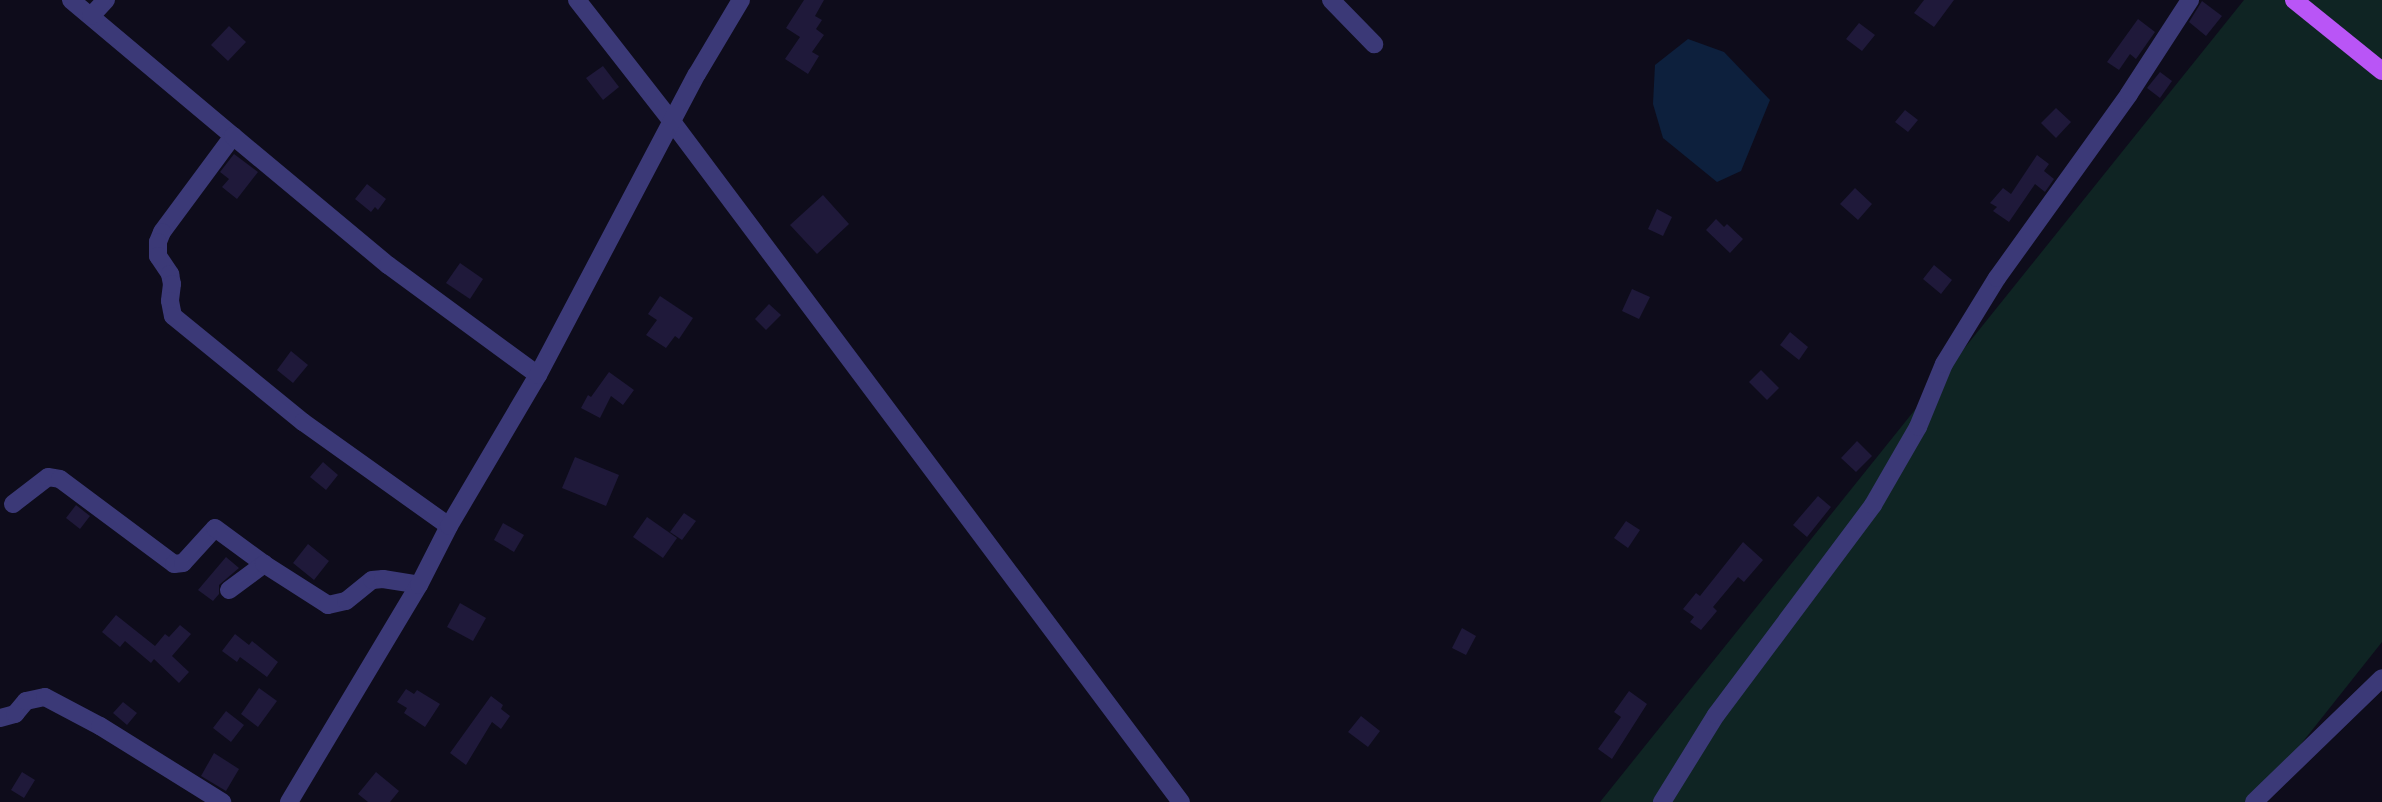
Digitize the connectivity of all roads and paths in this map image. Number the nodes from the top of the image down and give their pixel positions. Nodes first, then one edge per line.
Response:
1 (71, 0) edge
2 (106, 0) edge
3 (577, 0) edge
4 (741, 0) edge
5 (1331, 0) edge
6 (2190, 0) edge
7 (2294, 0) edge
8 (91, 16) junction
9 (1374, 44) dead end
10 (2382, 71) edge
11 (673, 123) junction
12 (233, 136) junction
13 (538, 375) junction
14 (13, 504) dead end
15 (449, 526) junction
16 (264, 564) junction
17 (419, 585) junction
18 (229, 590) dead end
19 (2382, 678) edge
20 (0, 718) edge
21 (222, 802) edge
22 (289, 802) edge
23 (1181, 802) edge
24 (1662, 802) edge
25 (2254, 802) edge

1 - 8 street
2 - 8 street
3 - 11 street
4 - 11 street
5 - 9 street
6 - 24 street
7 - 10 main road
8 - 12 street
11 - 13 street
11 - 23 street
12 - 13 street
12 - 15 street
13 - 15 street
14 - 16 street
15 - 17 street
16 - 17 street
16 - 18 street
17 - 22 street
19 - 25 street
20 - 21 street

